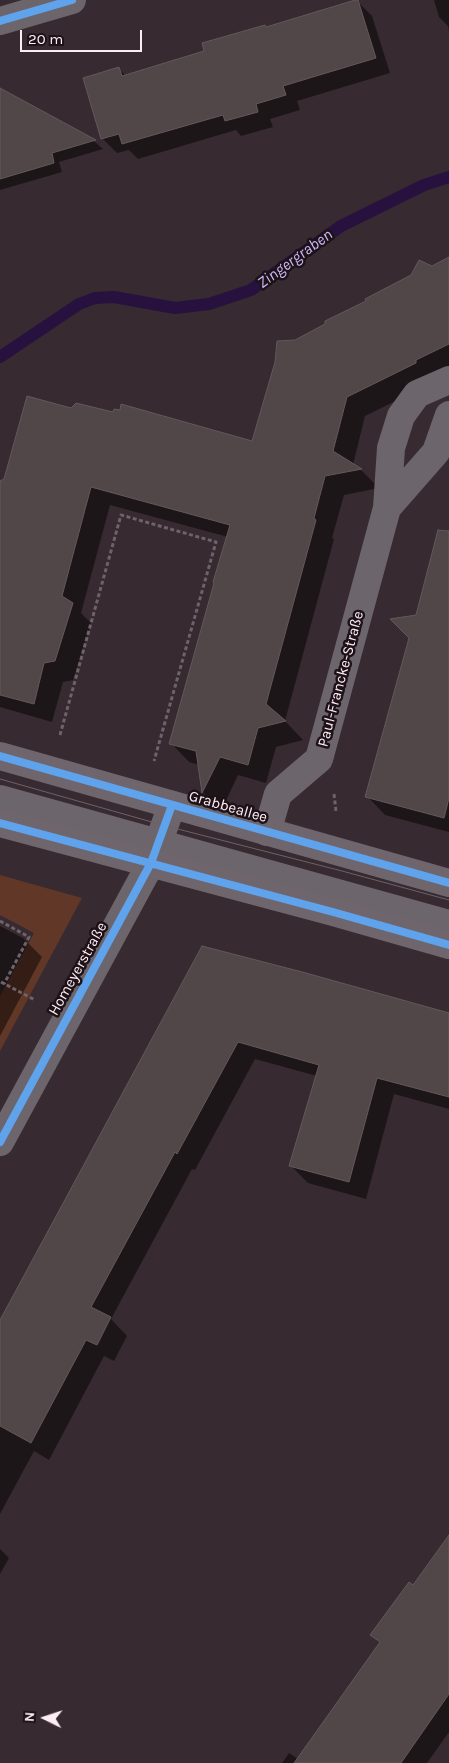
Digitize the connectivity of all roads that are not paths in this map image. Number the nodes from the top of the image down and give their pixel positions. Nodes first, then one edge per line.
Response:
1 (72, 0) edge
2 (0, 21) edge
3 (449, 380) edge
4 (449, 415) edge
5 (387, 508) junction
6 (0, 756) edge
7 (0, 799) edge
8 (172, 805) junction
9 (0, 823) edge
10 (267, 832) junction
11 (156, 853) junction
12 (449, 883) edge
13 (449, 924) edge
14 (449, 945) edge
15 (0, 1142) edge

1 - 2 street
3 - 5 street, Paul-Francke-Straße
4 - 5 street, Paul-Francke-Straße
5 - 10 street, Paul-Francke-Straße
6 - 8 main road, Grabbeallee
7 - 11 street
8 - 10 main road, Grabbeallee
8 - 11 street, Homeyerstraße
9 - 11 main road
10 - 12 main road, Grabbeallee
11 - 13 street
11 - 14 main road
11 - 15 street, Homeyerstraße

